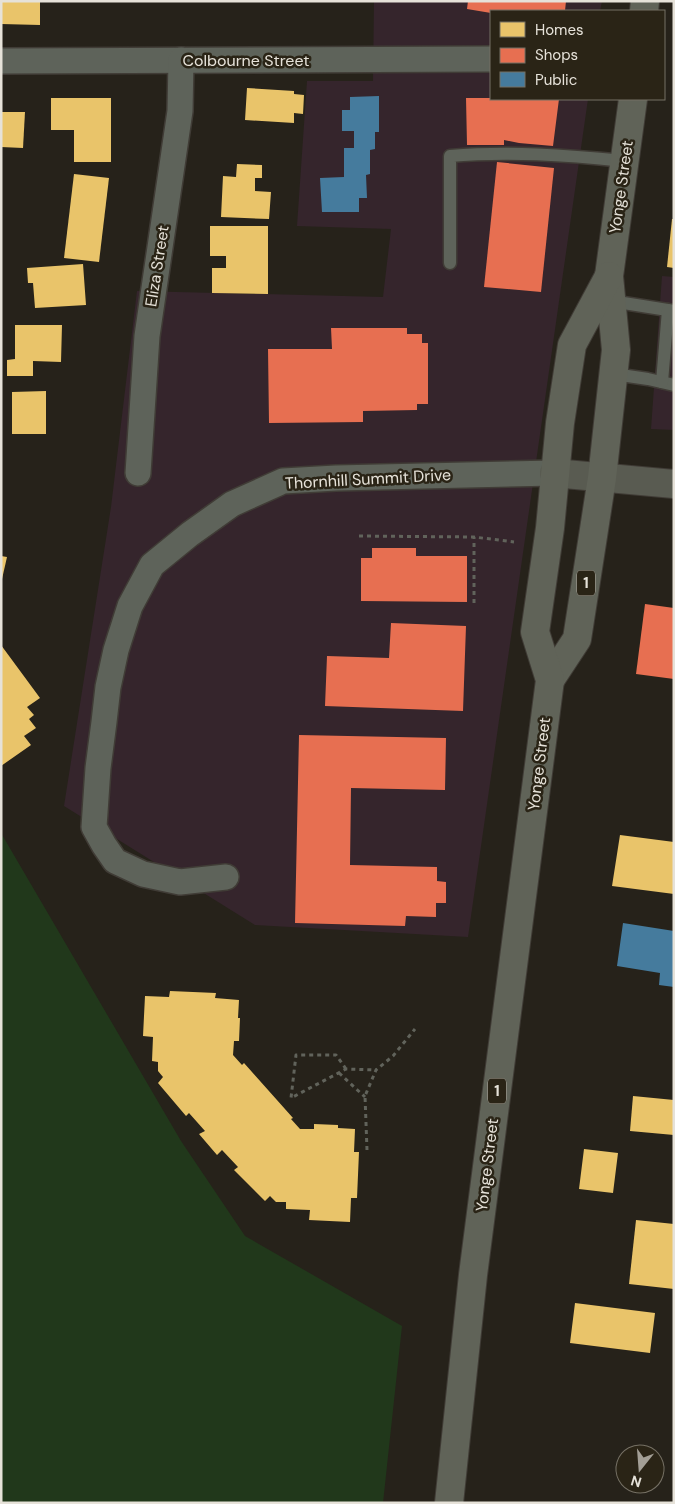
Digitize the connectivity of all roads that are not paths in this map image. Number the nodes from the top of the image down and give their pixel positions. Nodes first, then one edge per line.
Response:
1 (490, 59) edge
2 (181, 60) junction
3 (1, 61) edge
4 (633, 100) edge
5 (624, 161) junction
6 (450, 263) dead end
7 (610, 288) junction
8 (671, 310) edge
9 (614, 374) junction
10 (668, 383) edge
11 (138, 473) dead end
12 (554, 473) junction
13 (602, 478) junction
14 (674, 484) edge
15 (550, 680) junction
16 (226, 877) dead end
17 (449, 1503) edge

1 - 2 street, Colbourne Street
2 - 3 street, Colbourne Street
2 - 11 street, Eliza Street
4 - 5 main road, Yonge Street / 1
5 - 6 lane
5 - 7 main road, Yonge Street / 1
7 - 8 lane
7 - 9 main road, Yonge Street / 1
7 - 12 main road, Yonge Street / 1
8 - 10 lane
9 - 10 lane
9 - 13 main road, Yonge Street / 1
12 - 13 main road
12 - 15 main road, Yonge Street / 1
12 - 16 street, Thornhill Summit Drive
13 - 14 main road
13 - 15 main road, Yonge Street / 1
15 - 17 main road, Yonge Street / 1

